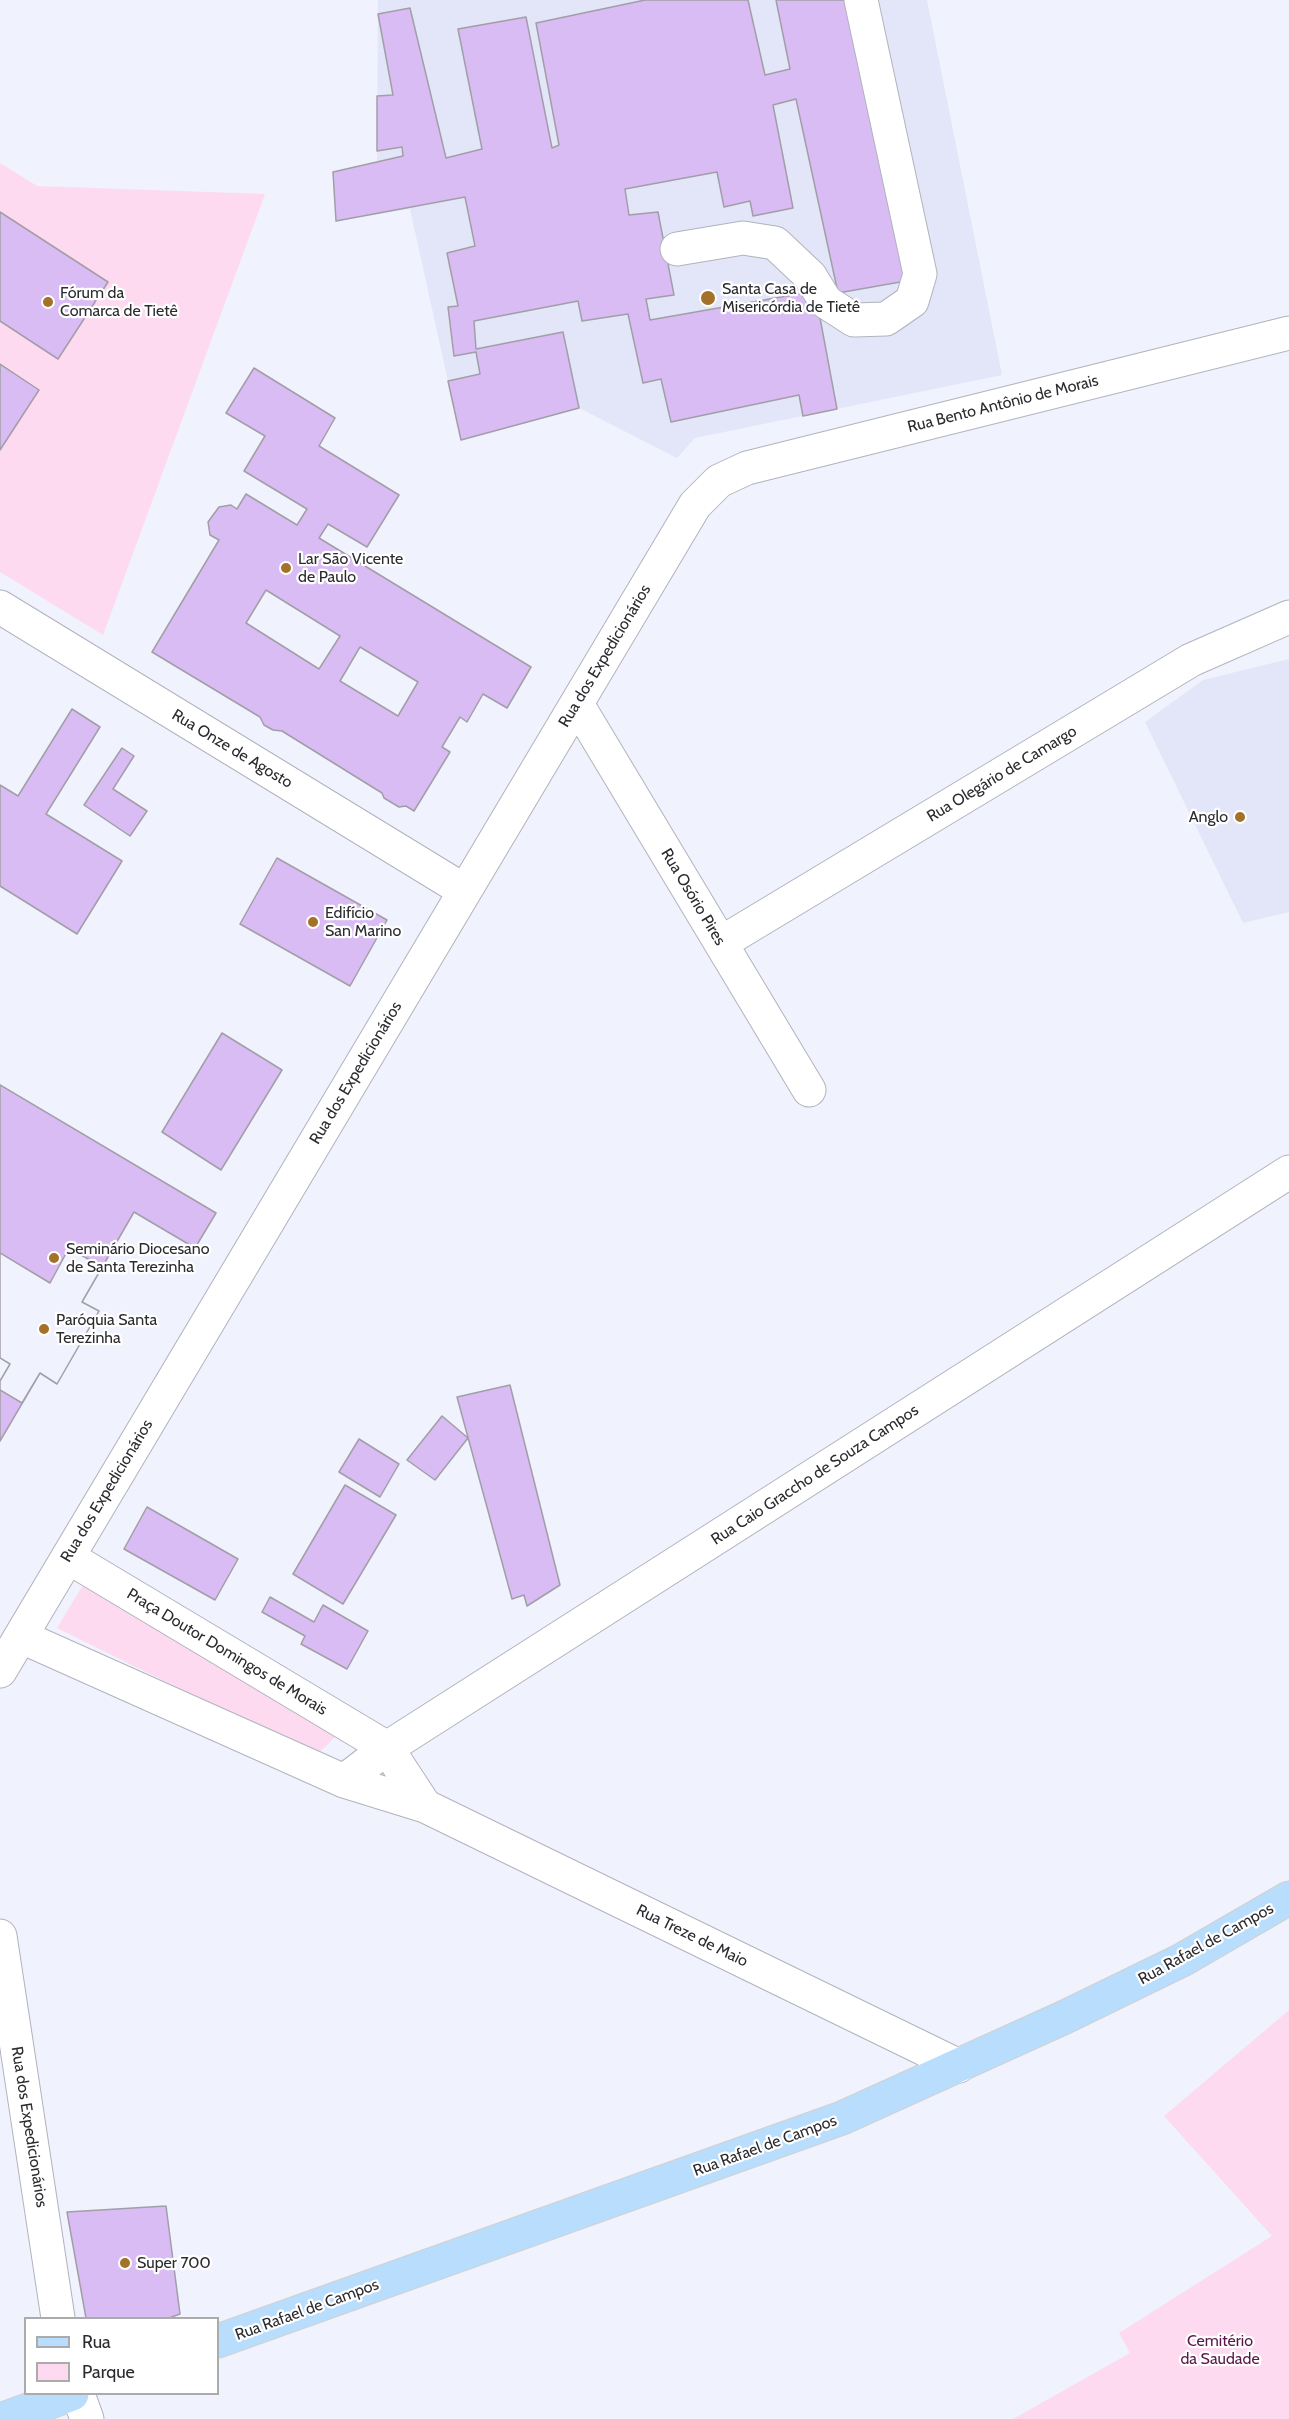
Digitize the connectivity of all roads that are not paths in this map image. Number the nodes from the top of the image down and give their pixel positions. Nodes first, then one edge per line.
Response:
1 (861, 0) edge
2 (677, 249) dead end
3 (1289, 333) edge
4 (719, 481) joint
5 (0, 607) edge
6 (1289, 617) edge
7 (576, 704) junction
8 (465, 891) junction
9 (721, 943) junction
10 (809, 1090) dead end
11 (1289, 1172) edge
12 (68, 1557) junction
13 (22, 1637) junction
14 (0, 1671) edge
15 (387, 1748) junction
16 (344, 1781) junction
17 (425, 1806) junction
18 (1289, 1898) edge
19 (0, 1936) edge
20 (959, 2066) junction
21 (58, 2317) edge
22 (219, 2342) edge
23 (69, 2395) edge
24 (78, 2395) edge
25 (3, 2419) edge
26 (87, 2419) edge

1 - 2 street
3 - 4 street, Rua Bento Antônio de Morais
4 - 7 street, Rua dos Expedicionários
5 - 8 street, Rua Onze de Agosto
6 - 9 street, Rua Olegário de Camargo
7 - 8 street, Rua dos Expedicionários
7 - 9 street, Rua Osório Pires
8 - 12 street, Rua dos Expedicionários
9 - 10 street, Rua Osório Pires
11 - 15 street, Rua Caio Graccho de Souza Campos
12 - 13 street, Rua dos Expedicionários
12 - 15 street, Praça Doutor Domingos de Morais
13 - 14 street, Rua dos Expedicionários
13 - 16 street
15 - 16 street, Rua Caio Graccho de Souza Campos
15 - 17 street
16 - 17 street, Rua Treze de Maio
17 - 20 street, Rua Treze de Maio
18 - 20 main road, Rua Rafael de Campos
19 - 21 street, Rua dos Expedicionários
20 - 22 main road, Rua Rafael de Campos
23 - 25 main road
24 - 26 street

